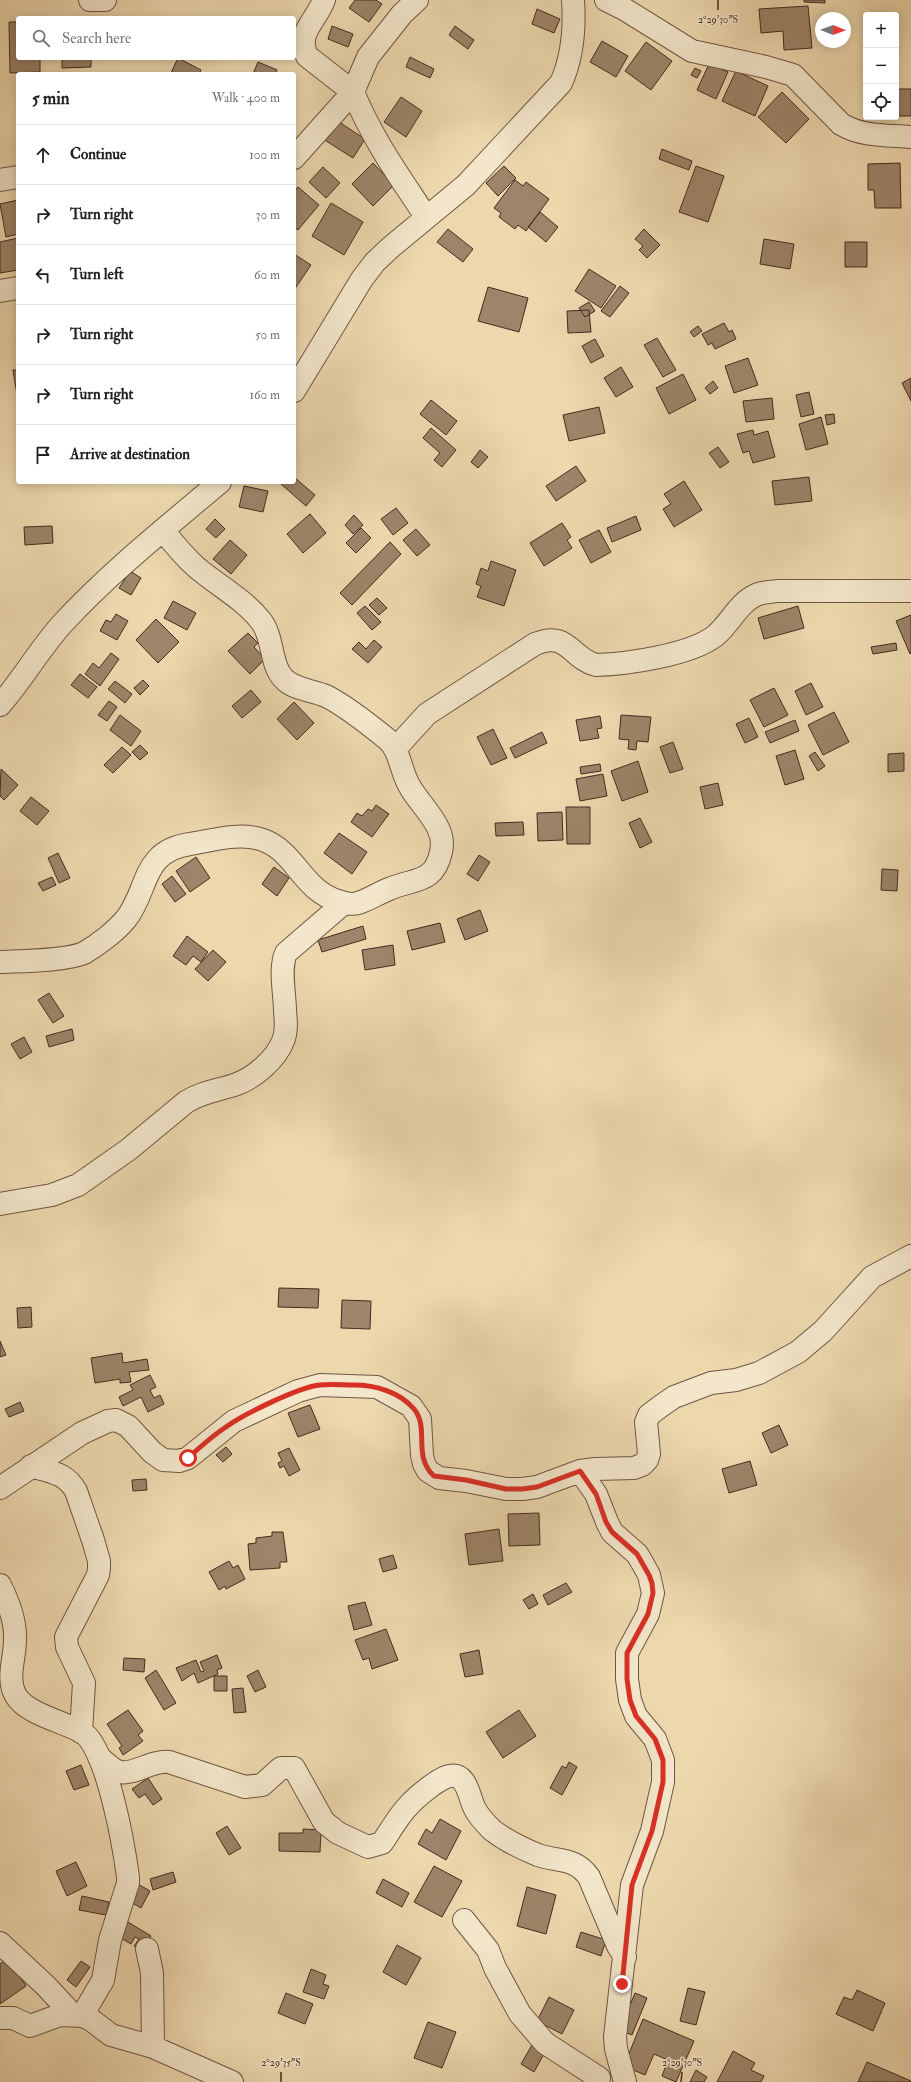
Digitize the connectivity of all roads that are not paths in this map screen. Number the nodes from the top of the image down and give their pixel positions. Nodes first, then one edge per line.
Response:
1 (90, 0) edge
2 (106, 0) edge
3 (324, 0) edge
4 (417, 0) edge
5 (573, 0) edge
6 (606, 0) edge
7 (353, 92) junction
8 (911, 137) edge
9 (296, 156) edge
10 (16, 177) edge
11 (0, 180) edge
12 (426, 217) junction
13 (16, 288) edge
14 (0, 291) edge
15 (296, 388) edge
16 (218, 484) edge
17 (163, 530) junction
18 (911, 592) edge
19 (0, 705) edge
20 (396, 748) junction
21 (344, 903) junction
22 (0, 962) edge
23 (0, 1204) edge
24 (911, 1256) edge
25 (31, 1466) junction
26 (580, 1471) junction
27 (0, 1488) edge
28 (0, 1585) edge
29 (81, 1732) junction
30 (98, 1757) junction
31 (464, 1920) dead end
32 (0, 1943) edge
33 (147, 1949) dead end
34 (625, 1957) junction
35 (77, 2015) junction
36 (0, 2018) edge
37 (153, 2048) junction
38 (616, 2049) junction
39 (191, 2075) edge
40 (598, 2080) edge
41 (232, 2082) edge
42 (625, 2082) edge

1 - 2 street
3 - 7 street
4 - 7 street
5 - 12 street
6 - 8 street
7 - 9 street
7 - 12 street
10 - 11 street
12 - 15 street
13 - 14 street
16 - 17 street
17 - 19 street
17 - 20 street
18 - 20 street
20 - 21 street
21 - 22 street
21 - 23 street
24 - 26 street
25 - 26 street
25 - 27 street
25 - 29 street
26 - 34 street
28 - 29 street
29 - 30 street
30 - 34 street
30 - 35 street
31 - 40 street
32 - 35 street
33 - 37 street
34 - 38 street
35 - 36 street
35 - 37 street
37 - 39 street
38 - 40 street
38 - 42 street
39 - 41 street

